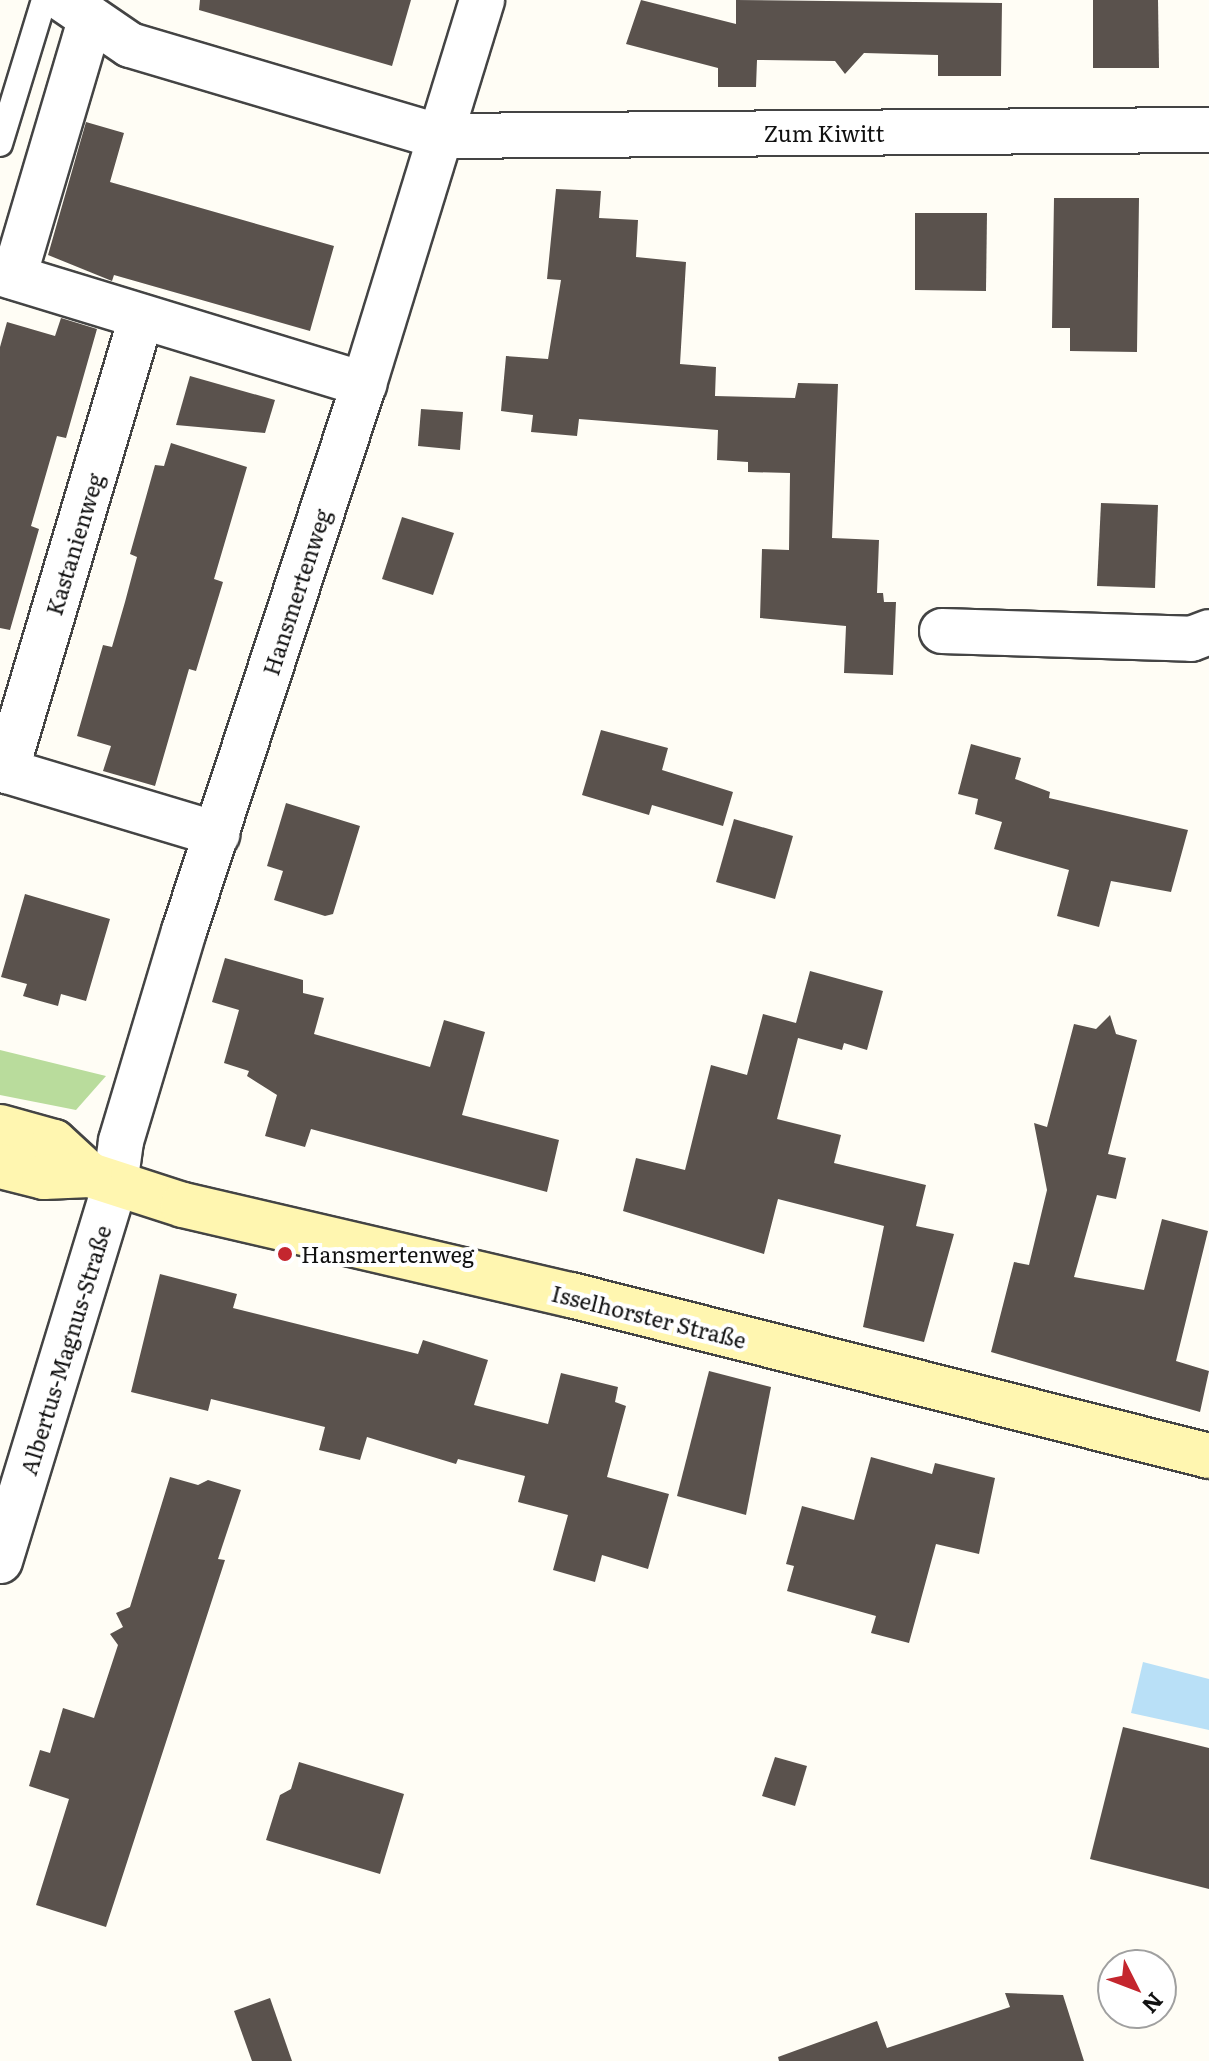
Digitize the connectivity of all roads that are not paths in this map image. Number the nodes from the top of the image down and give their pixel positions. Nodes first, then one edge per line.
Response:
1 (44, 0) edge
2 (482, 0) edge
3 (77, 10) edge
4 (1209, 130) edge
5 (438, 136) junction
6 (0, 144) edge
7 (7, 275) edge
8 (141, 317) junction
9 (364, 384) junction
10 (942, 631) dead end
11 (1209, 632) edge
12 (3, 770) edge
13 (217, 834) junction
14 (0, 1127) edge
15 (0, 1166) edge
16 (103, 1180) junction
17 (1209, 1456) edge
18 (0, 1561) edge

1 - 6 lane
2 - 5 street, Hansmertenweg
3 - 5 street
3 - 7 street
4 - 5 street, Zum Kiwitt
5 - 9 street, Hansmertenweg
7 - 8 street
8 - 9 street
8 - 12 street, Kastanienweg
9 - 13 street, Hansmertenweg
10 - 11 street
12 - 13 street, Kastanienweg
13 - 16 street, Hansmertenweg
14 - 16 street, Isselhorster Straße
15 - 16 street, Isselhorster Straße
16 - 17 street, Isselhorster Straße
16 - 18 street, Albertus-Magnus-Straße

